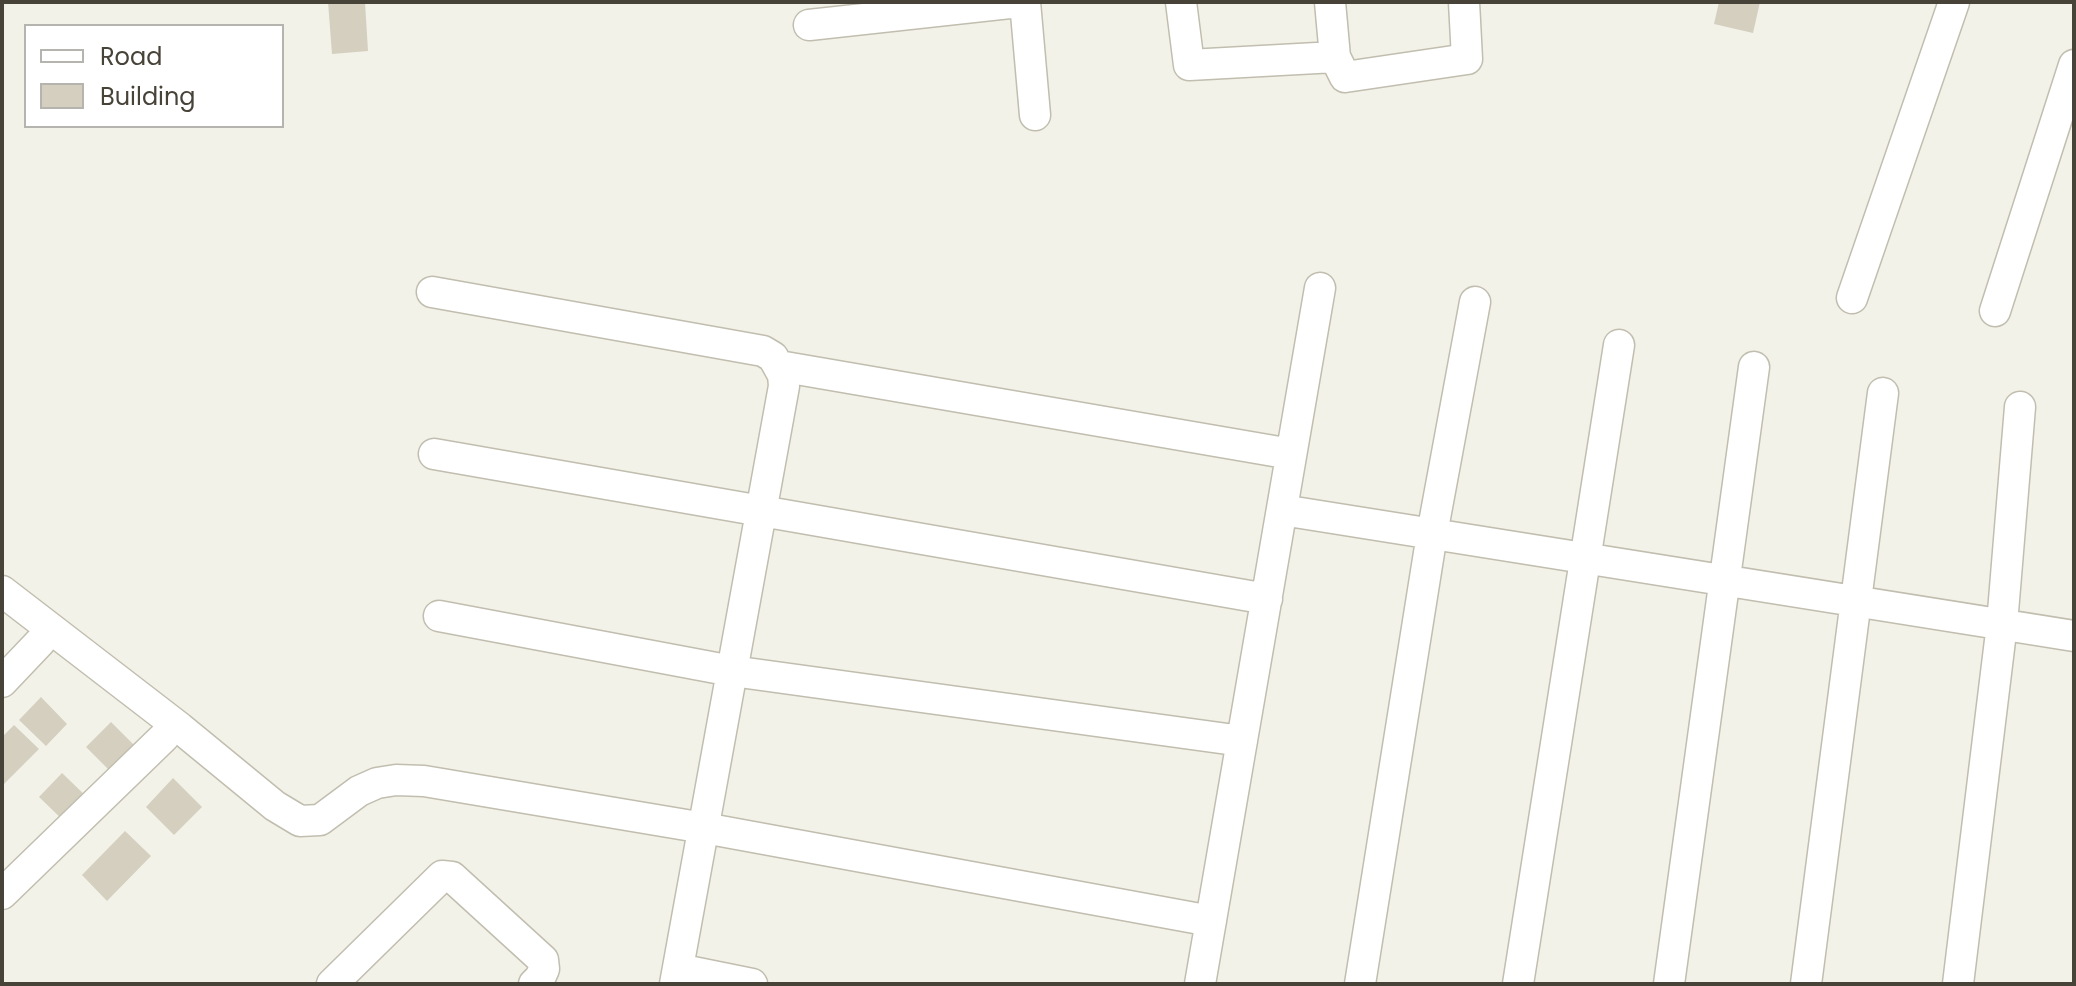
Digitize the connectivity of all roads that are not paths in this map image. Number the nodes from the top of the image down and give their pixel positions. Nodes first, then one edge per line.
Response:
1 (1019, 2) edge
2 (1025, 2) edge
3 (1181, 2) edge
4 (1330, 2) edge
5 (1464, 2) edge
6 (1954, 2) edge
7 (809, 25) dead end
8 (1335, 57) junction
9 (2074, 65) edge
10 (1035, 115) dead end
11 (1320, 288) dead end
12 (432, 292) dead end
13 (1852, 298) dead end
14 (1475, 302) dead end
15 (1995, 311) dead end
16 (1619, 345) dead end
17 (779, 366) junction
18 (1754, 367) dead end
19 (1883, 393) dead end
20 (2020, 407) dead end
21 (434, 454) dead end
22 (1291, 454) junction
23 (761, 510) junction
24 (1282, 510) junction
25 (1432, 534) junction
26 (1584, 558) junction
27 (1725, 581) junction
28 (2, 591) edge
29 (1267, 599) junction
30 (1855, 602) junction
31 (439, 616) dead end
32 (2002, 624) junction
33 (2074, 636) edge
34 (40, 642) dead end
35 (732, 671) junction
36 (2, 682) edge
37 (164, 737) dead end
38 (1242, 741) junction
39 (704, 828) junction
40 (2, 894) edge
41 (1211, 921) junction
42 (676, 976) edge
43 (332, 984) edge
44 (534, 984) edge
45 (752, 984) edge
46 (1200, 984) edge
47 (1360, 984) edge
48 (1518, 984) edge
49 (1669, 984) edge
50 (1806, 984) edge
51 (1958, 984) edge

1 - 7 street
2 - 10 street
3 - 8 street
4 - 8 street
5 - 8 street
6 - 13 street
9 - 15 street
11 - 22 street
12 - 17 street
14 - 25 street
16 - 26 street
17 - 22 street
17 - 23 street
18 - 27 street
19 - 30 street
20 - 32 street
21 - 23 street
22 - 24 street
23 - 29 street
23 - 35 street
24 - 25 street
24 - 29 street
25 - 26 street
25 - 47 street
26 - 27 street
26 - 48 street
27 - 30 street
27 - 49 street
28 - 39 street
29 - 38 street
30 - 32 street
30 - 50 street
31 - 35 street
32 - 33 street
32 - 51 street
34 - 36 street
35 - 38 street
35 - 39 street
37 - 40 street
38 - 41 street
39 - 41 street
39 - 42 street
41 - 46 street
42 - 45 street
43 - 44 street

